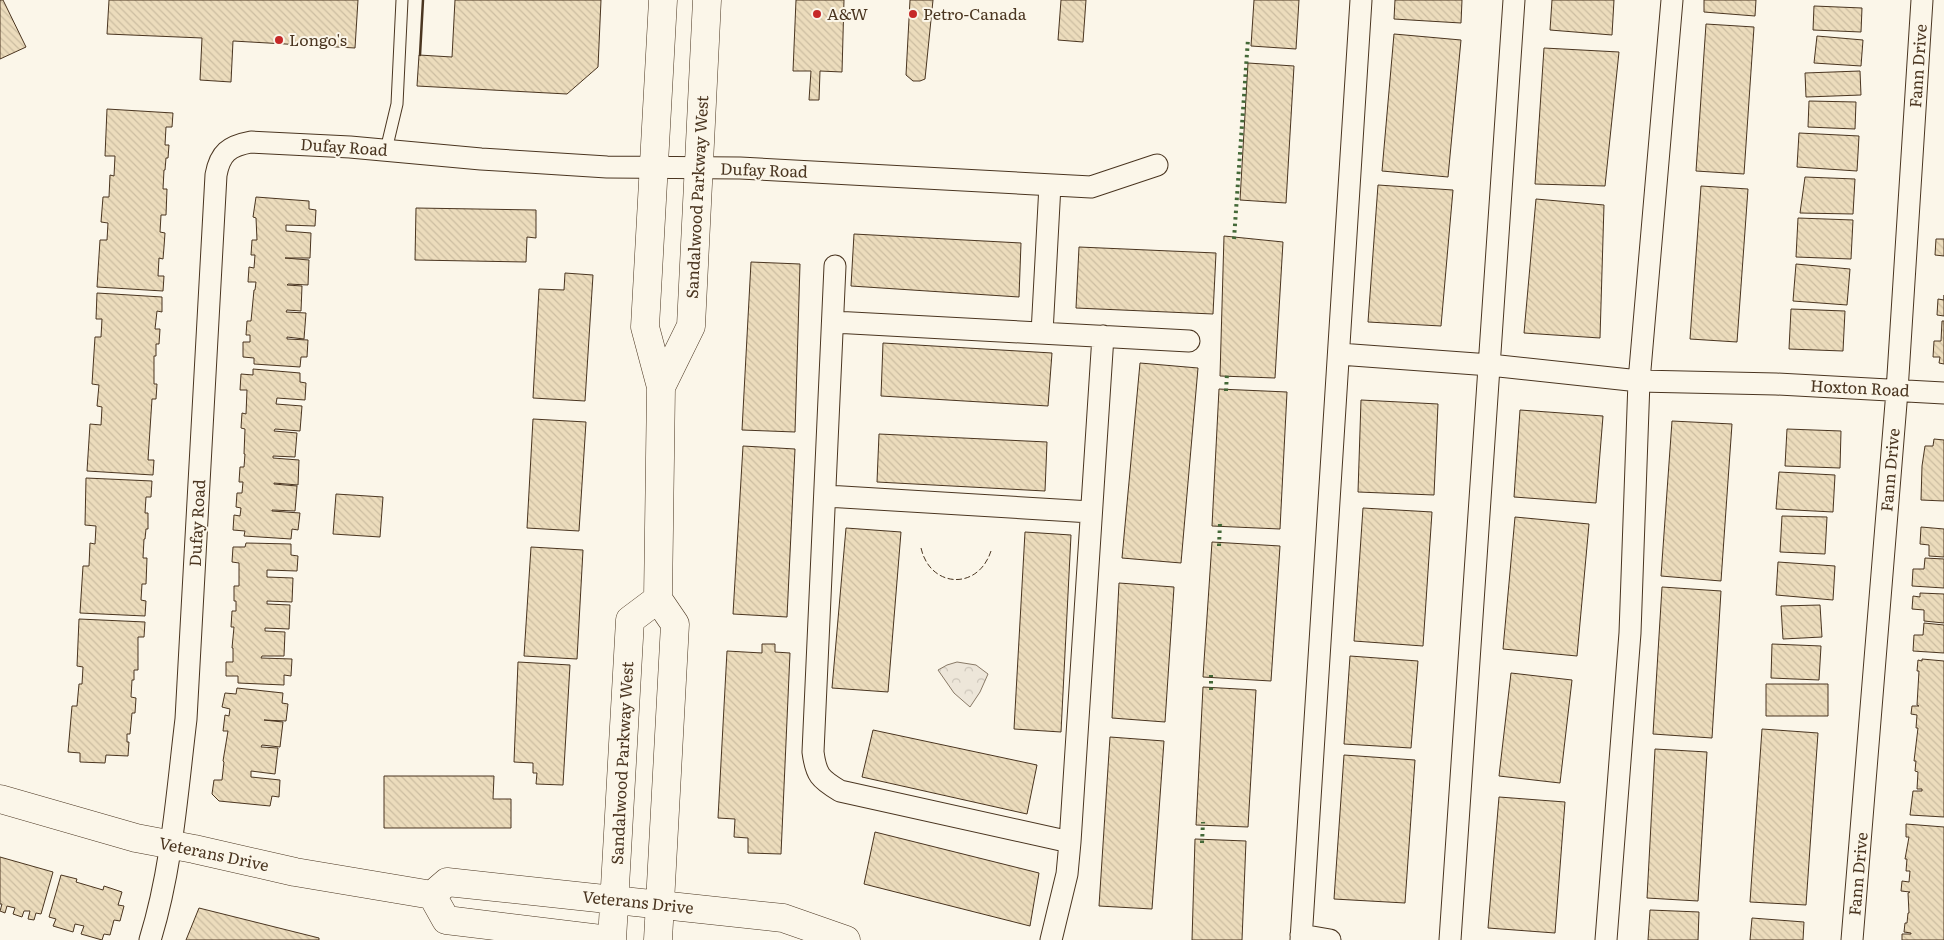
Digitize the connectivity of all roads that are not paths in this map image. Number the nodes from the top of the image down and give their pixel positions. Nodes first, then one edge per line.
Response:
1 (402, 0) edge
2 (663, 0) edge
3 (707, 0) edge
4 (1361, 0) edge
5 (1514, 0) edge
6 (1672, 0) edge
7 (1922, 0) edge
8 (386, 150) junction
9 (1157, 165) dead end
10 (655, 168) junction
11 (697, 168) junction
12 (1050, 185) junction
13 (835, 266) dead end
14 (833, 322) junction
15 (1042, 333) junction
16 (1103, 336) junction
17 (1188, 340) dead end
18 (1339, 354) junction
19 (1490, 365) junction
20 (1639, 381) junction
21 (661, 387) junction
22 (1896, 391) junction
23 (1944, 393) edge
24 (826, 496) junction
25 (1092, 512) junction
26 (658, 599) junction
27 (0, 799) edge
28 (1070, 842) junction
29 (170, 844) junction
30 (432, 894) junction
31 (615, 900) junction
32 (660, 905) junction
33 (1301, 937) edge
34 (150, 940) edge
35 (610, 940) edge
36 (658, 940) edge
37 (845, 940) edge
38 (1051, 940) edge
39 (1330, 940) edge
40 (1450, 940) edge
41 (1606, 940) edge
42 (1852, 940) edge

1 - 8 lane
2 - 10 main road, Sandalwood Parkway West
3 - 11 main road, Sandalwood Parkway West
4 - 18 street
5 - 19 street
6 - 20 street
7 - 22 street, Fann Drive
8 - 10 street, Dufay Road
8 - 29 street, Dufay Road
9 - 12 street, Dufay Road
10 - 11 street, Dufay Road
10 - 21 main road, Sandalwood Parkway West
11 - 12 street, Dufay Road
11 - 21 main road, Sandalwood Parkway West
12 - 15 street
13 - 14 street
14 - 15 street
14 - 24 street
15 - 16 street
16 - 17 street
16 - 25 street
18 - 19 street, Hoxton Road
18 - 33 street
19 - 20 street, Hoxton Road
19 - 40 street
20 - 22 street, Hoxton Road
20 - 41 street
21 - 26 main road, Sandalwood Parkway West
22 - 23 street, Hoxton Road
22 - 42 street, Fann Drive
24 - 25 street
24 - 28 street
25 - 28 street
26 - 31 main road, Sandalwood Parkway West
26 - 32 main road
27 - 29 main road, Veterans Drive
28 - 38 street
29 - 30 main road, Veterans Drive
29 - 34 street, Dufay Road
30 - 31 main road, Veterans Drive
30 - 35 main road
31 - 32 main road, Veterans Drive
31 - 35 main road, Sandalwood Parkway West
32 - 36 main road
32 - 37 main road, Veterans Drive
33 - 39 street

